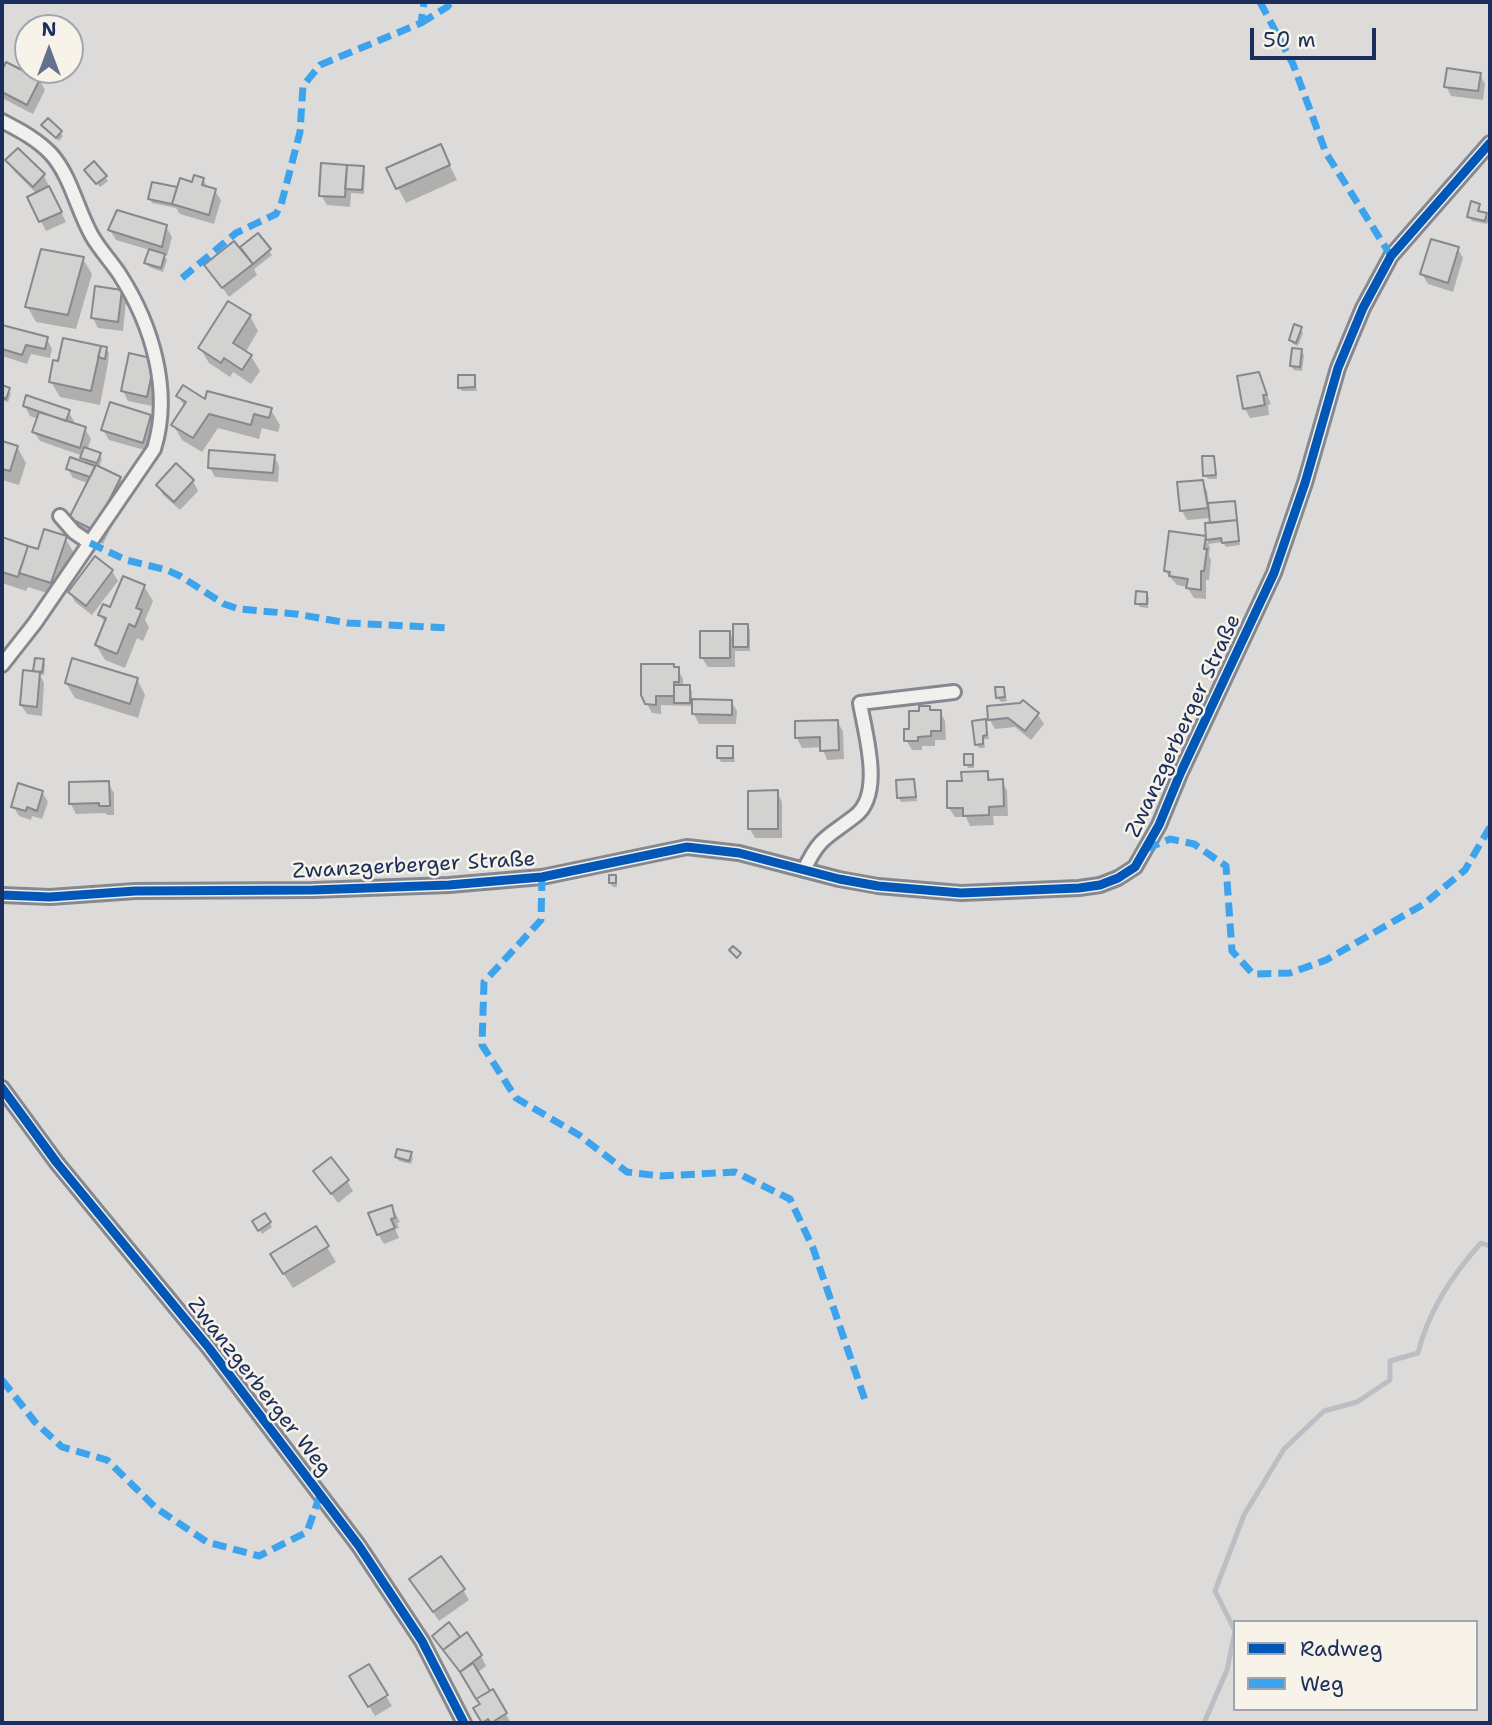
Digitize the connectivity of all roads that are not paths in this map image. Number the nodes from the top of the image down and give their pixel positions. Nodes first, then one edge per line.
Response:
1 (2, 121) edge
2 (1490, 143) edge
3 (60, 516) dead end
4 (90, 543) junction
5 (2, 665) edge
6 (954, 692) dead end
7 (804, 870) junction
8 (2, 895) edge
9 (2, 1088) edge
10 (464, 1723) edge

1 - 4 street
2 - 7 street, Zwanzgerberger Straße
3 - 4 street
4 - 5 street
6 - 7 street
7 - 8 street, Zwanzgerberger Straße
9 - 10 street, Zwanzgerberger Weg

